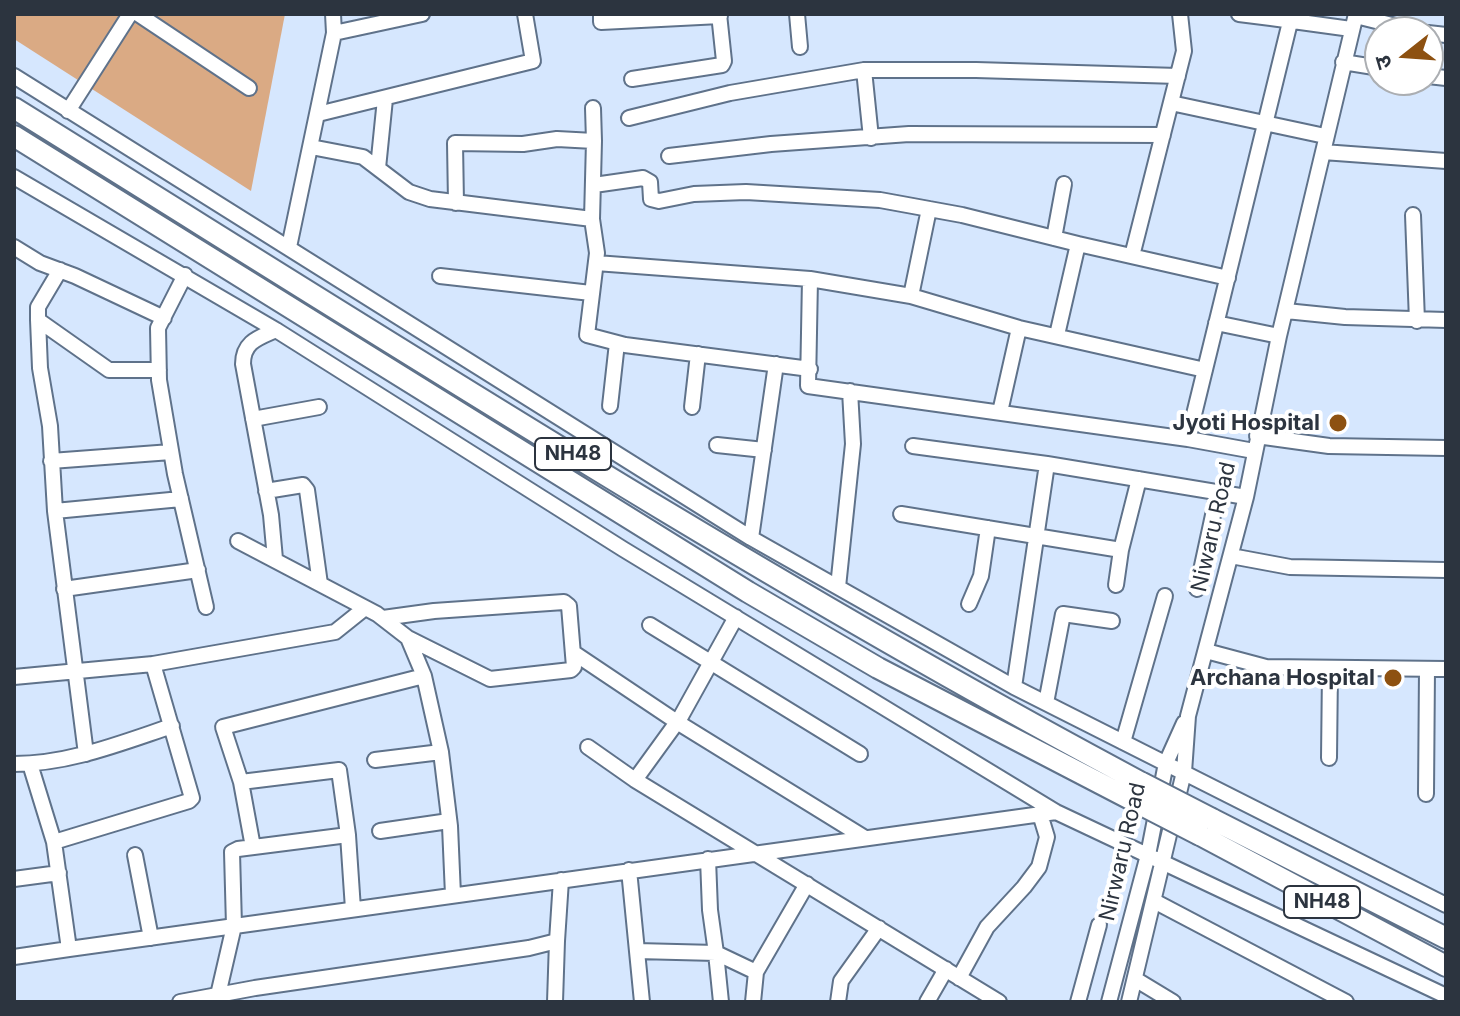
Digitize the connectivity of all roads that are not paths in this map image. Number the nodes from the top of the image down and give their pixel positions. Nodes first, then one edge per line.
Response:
1 (130, 14) edge
2 (138, 14) edge
3 (333, 14) edge
4 (422, 14) edge
5 (525, 14) edge
6 (601, 14) edge
7 (797, 14) edge
8 (1180, 14) edge
9 (1239, 14) edge
10 (720, 15) edge
11 (1271, 16) edge
12 (1354, 20) edge
13 (1290, 22) junction
14 (334, 33) junction
15 (800, 47) dead end
16 (1343, 62) junction
17 (1364, 65) edge
18 (864, 70) junction
19 (14, 76) edge
20 (1178, 76) junction
21 (632, 79) dead end
22 (249, 88) dead end
23 (385, 99) junction
24 (1171, 103) junction
25 (14, 108) edge
26 (593, 108) dead end
27 (68, 111) junction
28 (318, 114) junction
29 (629, 118) dead end
30 (1266, 125) junction
31 (1163, 135) junction
32 (14, 136) edge
33 (1325, 136) junction
34 (871, 138) junction
35 (594, 141) junction
36 (311, 147) junction
37 (1323, 152) junction
38 (669, 156) dead end
39 (1446, 161) edge
40 (378, 168) junction
41 (15, 178) edge
42 (1064, 184) dead end
43 (594, 185) junction
44 (456, 203) junction
45 (929, 209) junction
46 (1413, 215) dead end
47 (592, 219) junction
48 (1054, 238) junction
49 (1078, 244) junction
50 (14, 247) edge
51 (289, 247) junction
52 (1132, 256) junction
53 (596, 263) junction
54 (60, 270) junction
55 (185, 275) junction
56 (440, 276) dead end
57 (1228, 278) junction
58 (810, 279) junction
59 (591, 293) junction
60 (911, 296) junction
61 (1286, 311) junction
62 (164, 318) junction
63 (38, 320) junction
64 (1446, 320) edge
65 (1417, 321) junction
66 (1216, 323) junction
67 (1019, 328) junction
68 (276, 330) junction
69 (1057, 335) junction
70 (1279, 336) junction
71 (617, 343) junction
72 (698, 354) junction
73 (776, 364) junction
74 (810, 369) junction
75 (159, 370) junction
76 (1205, 370) junction
77 (850, 391) junction
78 (610, 406) dead end
79 (319, 407) dead end
80 (692, 407) dead end
81 (1000, 412) junction
82 (253, 419) junction
83 (1188, 439) junction
84 (1255, 444) junction
85 (717, 445) dead end
86 (913, 446) dead end
87 (1446, 448) edge
88 (764, 450) junction
89 (171, 452) junction
90 (51, 461) junction
91 (1047, 464) junction
92 (1139, 479) junction
93 (266, 491) junction
94 (1218, 492) junction
95 (1246, 497) junction
96 (181, 499) junction
97 (55, 511) junction
98 (901, 514) dead end
99 (988, 528) junction
100 (1035, 534) junction
101 (751, 538) junction
102 (238, 541) dead end
103 (1121, 550) junction
104 (1231, 556) junction
105 (275, 559) junction
106 (198, 570) junction
107 (1446, 570) edge
108 (320, 584) junction
109 (1116, 585) dead end
110 (838, 587) junction
111 (64, 589) junction
112 (1197, 589) dead end
113 (1165, 596) dead end
114 (969, 604) dead end
115 (206, 607) dead end
116 (365, 608) junction
117 (736, 617) junction
118 (383, 618) junction
119 (1112, 621) dead end
120 (650, 625) dead end
121 (408, 638) junction
122 (1206, 651) junction
123 (574, 653) junction
124 (153, 664) junction
125 (711, 664) junction
126 (1427, 669) junction
127 (1446, 669) edge
128 (1330, 670) junction
129 (76, 672) junction
130 (424, 676) junction
131 (14, 677) edge
132 (1014, 687) junction
133 (1046, 703) junction
134 (1188, 716) junction
135 (677, 722) junction
136 (172, 726) junction
137 (1123, 742) junction
138 (588, 747) dead end
139 (441, 752) junction
140 (86, 754) junction
141 (860, 754) dead end
142 (1329, 758) dead end
143 (375, 760) dead end
144 (1166, 763) junction
145 (14, 764) edge
146 (30, 764) junction
147 (1184, 772) junction
148 (635, 780) junction
149 (241, 782) junction
150 (1139, 792) junction
151 (1426, 794) dead end
152 (1056, 812) junction
153 (1040, 814) junction
154 (449, 821) junction
155 (1206, 827) junction
156 (380, 831) dead end
157 (348, 835) junction
158 (865, 838) junction
159 (54, 842) junction
160 (253, 847) junction
161 (756, 853) junction
162 (135, 855) dead end
163 (1148, 855) junction
164 (708, 859) junction
165 (1163, 863) junction
166 (629, 870) junction
167 (59, 873) junction
168 (14, 879) edge
169 (561, 880) junction
170 (807, 884) junction
171 (453, 895) junction
172 (1154, 901) junction
173 (1446, 905) edge
174 (353, 909) junction
175 (1099, 925) dead end
176 (234, 926) junction
177 (879, 928) junction
178 (151, 938) junction
179 (1446, 938) edge
180 (557, 941) junction
181 (69, 949) junction
182 (637, 951) junction
183 (716, 953) junction
184 (14, 957) edge
185 (1446, 966) edge
186 (756, 972) junction
187 (953, 974) junction
188 (1135, 979) junction
189 (218, 995) junction
190 (254, 995) edge
191 (1446, 996) edge
192 (188, 1001) edge
193 (555, 1002) edge
194 (642, 1002) edge
195 (721, 1002) edge
196 (753, 1002) edge
197 (838, 1002) edge
198 (927, 1002) edge
199 (999, 1002) edge
200 (1078, 1002) edge
201 (1109, 1002) edge
202 (1129, 1002) edge
203 (1173, 1002) edge
204 (1346, 1002) edge

1 - 27 street
2 - 22 street
3 - 14 street
4 - 14 street
5 - 23 street
6 - 10 street
7 - 15 street
8 - 20 street
9 - 11 street
10 - 21 street
11 - 13 street
12 - 13 street
12 - 16 street, Niwaru Road
13 - 30 street
14 - 28 street
16 - 17 street
16 - 33 street, Niwaru Road
18 - 20 street
18 - 29 street
18 - 34 street
19 - 27 street
20 - 24 street
23 - 28 street
23 - 40 street
24 - 30 street
24 - 31 street
25 - 150 highway, NH48
26 - 35 street
27 - 51 street
28 - 36 street
30 - 33 street
30 - 57 street
31 - 34 street
31 - 52 street
32 - 150 highway, NH48
33 - 37 street, Niwaru Road
34 - 38 street
35 - 43 street
35 - 44 street
36 - 40 street
36 - 51 street
37 - 39 street
37 - 61 street, Niwaru Road
40 - 44 street
41 - 55 street
42 - 48 street
43 - 45 street
43 - 47 street
44 - 47 street
45 - 48 street
45 - 60 street
46 - 65 street
47 - 53 street
48 - 49 street
49 - 52 street
49 - 69 street
50 - 54 street
51 - 101 street
52 - 57 street
53 - 58 street
53 - 59 street
54 - 62 street
54 - 63 street
55 - 62 street
55 - 68 street
56 - 59 street
57 - 66 street
58 - 60 street
58 - 74 street
59 - 71 street
60 - 67 street
61 - 65 street
61 - 70 street, Niwaru Road
62 - 75 street
63 - 75 street
63 - 90 street
64 - 65 street
66 - 70 street
66 - 76 street
67 - 69 street
67 - 81 street
68 - 82 street
68 - 117 street
69 - 76 street
70 - 84 street, Niwaru Road
71 - 72 street
71 - 78 street
72 - 73 street
72 - 80 street
73 - 74 street
73 - 88 street
74 - 77 street
75 - 89 street
76 - 83 street
77 - 81 street
77 - 110 street
79 - 82 street
81 - 83 street
82 - 93 street
83 - 84 street
84 - 87 street
84 - 95 street, Niwaru Road
85 - 88 street
86 - 91 street
88 - 101 street
89 - 90 street
89 - 96 street
90 - 97 street
91 - 92 street
91 - 100 street
92 - 94 street
92 - 103 street
93 - 105 street
93 - 108 street
94 - 95 street
94 - 112 street
95 - 104 street, Niwaru Road
96 - 97 street
96 - 106 street
97 - 111 street
98 - 99 street
99 - 100 street
99 - 114 street
100 - 103 street
100 - 132 street
101 - 110 street
102 - 105 street
103 - 109 street
104 - 107 street
104 - 122 street, Niwaru Road
105 - 108 street
106 - 111 street
106 - 115 street
108 - 116 street
110 - 132 street
111 - 129 street
113 - 137 street
116 - 118 street
116 - 124 street
117 - 125 street
117 - 152 street
118 - 121 street
118 - 123 street
119 - 133 street
120 - 125 street
121 - 123 street
121 - 130 street
122 - 128 street
122 - 134 street, Niwaru Road
123 - 135 street
124 - 129 street
124 - 136 street
125 - 135 street
125 - 141 street
126 - 127 street
126 - 128 street
126 - 151 street
128 - 142 street
129 - 131 street
129 - 140 street
130 - 139 street
130 - 149 street
132 - 133 street
133 - 137 street
134 - 144 street, Nirwaru Road
134 - 147 street, Niwaru Road
135 - 148 street
135 - 158 street
136 - 140 street
136 - 159 street
137 - 144 street
138 - 148 street
139 - 143 street
139 - 154 street
140 - 146 street
144 - 147 street
144 - 163 street, Nirwaru Road
145 - 146 street
146 - 159 street
147 - 165 street, Niwaru Road
147 - 173 street
148 - 161 street
149 - 157 street
149 - 160 street
150 - 155 highway, NH48, bridge
152 - 153 street
152 - 163 street
153 - 158 street
153 - 187 street
154 - 156 street
154 - 171 street
155 - 179 highway, NH48
155 - 185 highway, NH48
157 - 160 street
157 - 174 street
158 - 161 street
159 - 167 street
160 - 176 street
161 - 164 street
161 - 170 street
162 - 178 street
163 - 165 street
163 - 201 street, Nirwaru Road
164 - 166 street
164 - 183 street
165 - 172 street, Nirwaru Road
165 - 191 street
166 - 169 street
166 - 182 street
167 - 168 street
167 - 181 street
169 - 171 street
169 - 180 street
170 - 177 street
170 - 186 street
171 - 174 street
172 - 188 street, Nirwaru Road
172 - 204 street
174 - 176 street
175 - 200 street
176 - 178 street
176 - 189 street
177 - 187 street
177 - 197 street
178 - 181 street
180 - 190 street
180 - 193 street
181 - 184 street
182 - 183 street
182 - 194 street
183 - 186 street
183 - 195 street
186 - 196 street
187 - 198 street
187 - 199 street
188 - 202 street, Nirwaru Road
188 - 203 street
189 - 190 street
189 - 192 street

